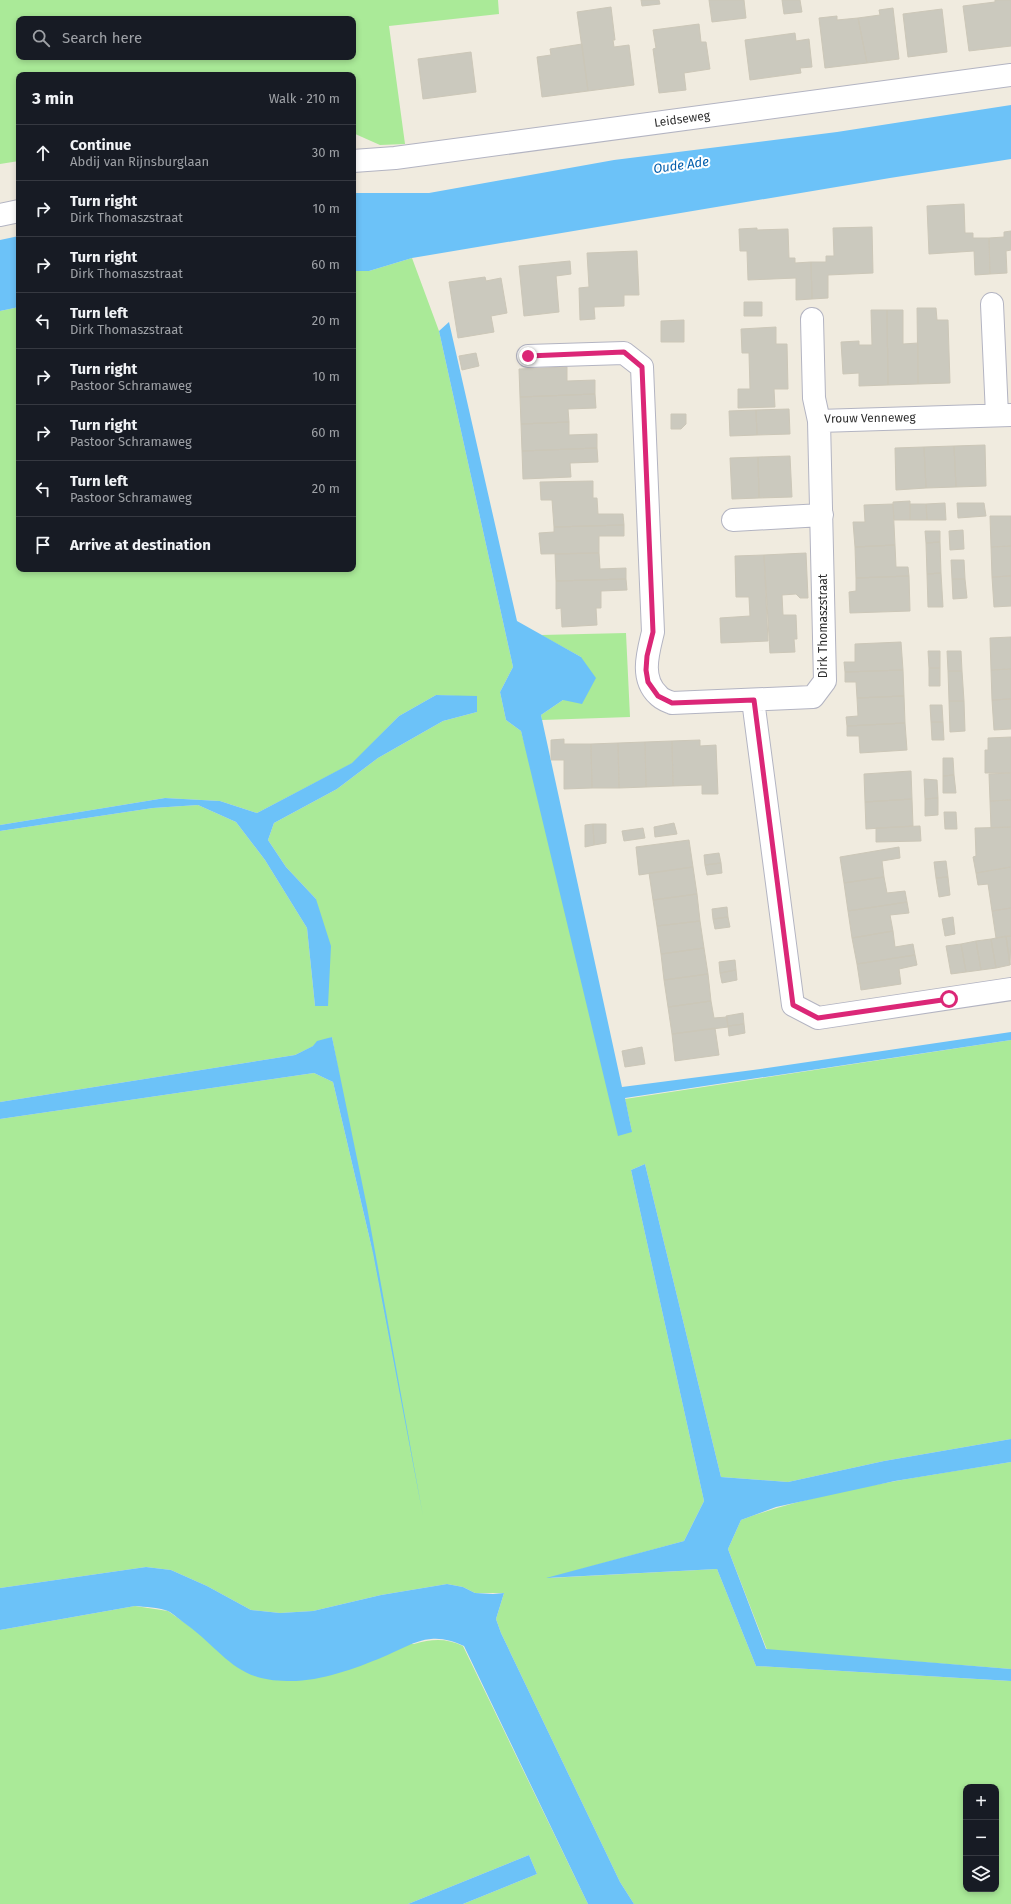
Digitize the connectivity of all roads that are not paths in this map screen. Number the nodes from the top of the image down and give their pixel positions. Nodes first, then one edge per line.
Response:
1 (1011, 75) edge
2 (356, 161) edge
3 (16, 212) edge
4 (0, 215) edge
5 (992, 304) dead end
6 (812, 319) dead end
7 (528, 356) dead end
8 (1004, 415) edge
9 (819, 421) junction
10 (822, 515) junction
11 (733, 520) dead end
12 (754, 700) junction
13 (1011, 990) edge

1 - 2 street, Leidseweg
3 - 4 street
5 - 8 street, Vrouw Venneweg
6 - 9 street, Vrouw Venneweg
7 - 12 street, Dirk Thomaszstraat
8 - 9 street, Vrouw Venneweg
9 - 10 street, Dirk Thomaszstraat
10 - 11 street
10 - 12 street, Dirk Thomaszstraat
12 - 13 street

